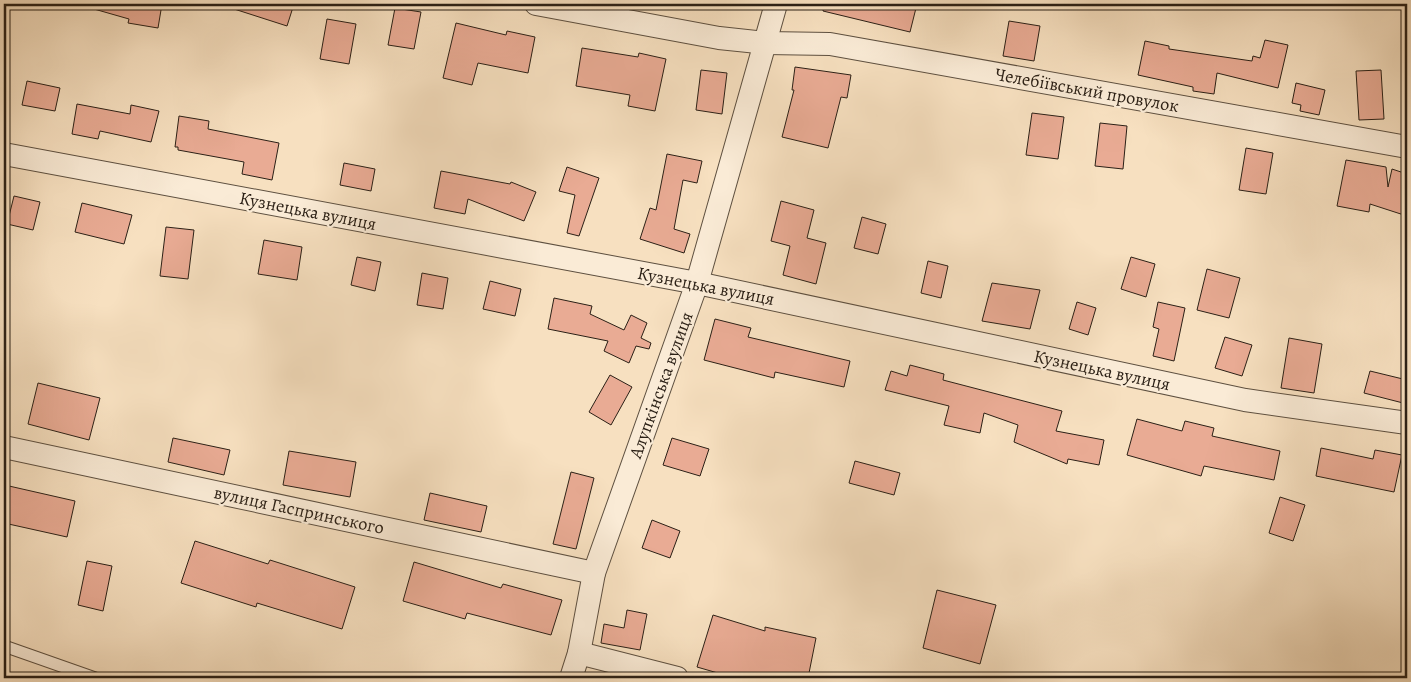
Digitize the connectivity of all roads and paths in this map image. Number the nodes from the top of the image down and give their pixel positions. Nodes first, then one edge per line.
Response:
1 (536, 4) edge
2 (776, 4) edge
3 (766, 43) junction
4 (1407, 147) edge
5 (4, 154) edge
6 (697, 283) junction
7 (1407, 423) edge
8 (4, 447) edge
9 (594, 573) junction
10 (4, 646) edge
11 (579, 653) junction
12 (95, 678) edge
13 (571, 678) edge
14 (677, 678) edge

1 - 3 street, Челебіївський провулок
2 - 3 street, Алупкінська вулиця
3 - 4 street, Челебіївський провулок
3 - 6 street, Алупкінська вулиця
5 - 6 street, Кузнецька вулиця
6 - 7 street, Кузнецька вулиця
6 - 9 street, Алупкінська вулиця
8 - 9 street, вулиця Гаспринського
9 - 11 street, Алупкінська вулиця
10 - 12 lane
11 - 13 street, Алупкінська вулиця
11 - 14 street

